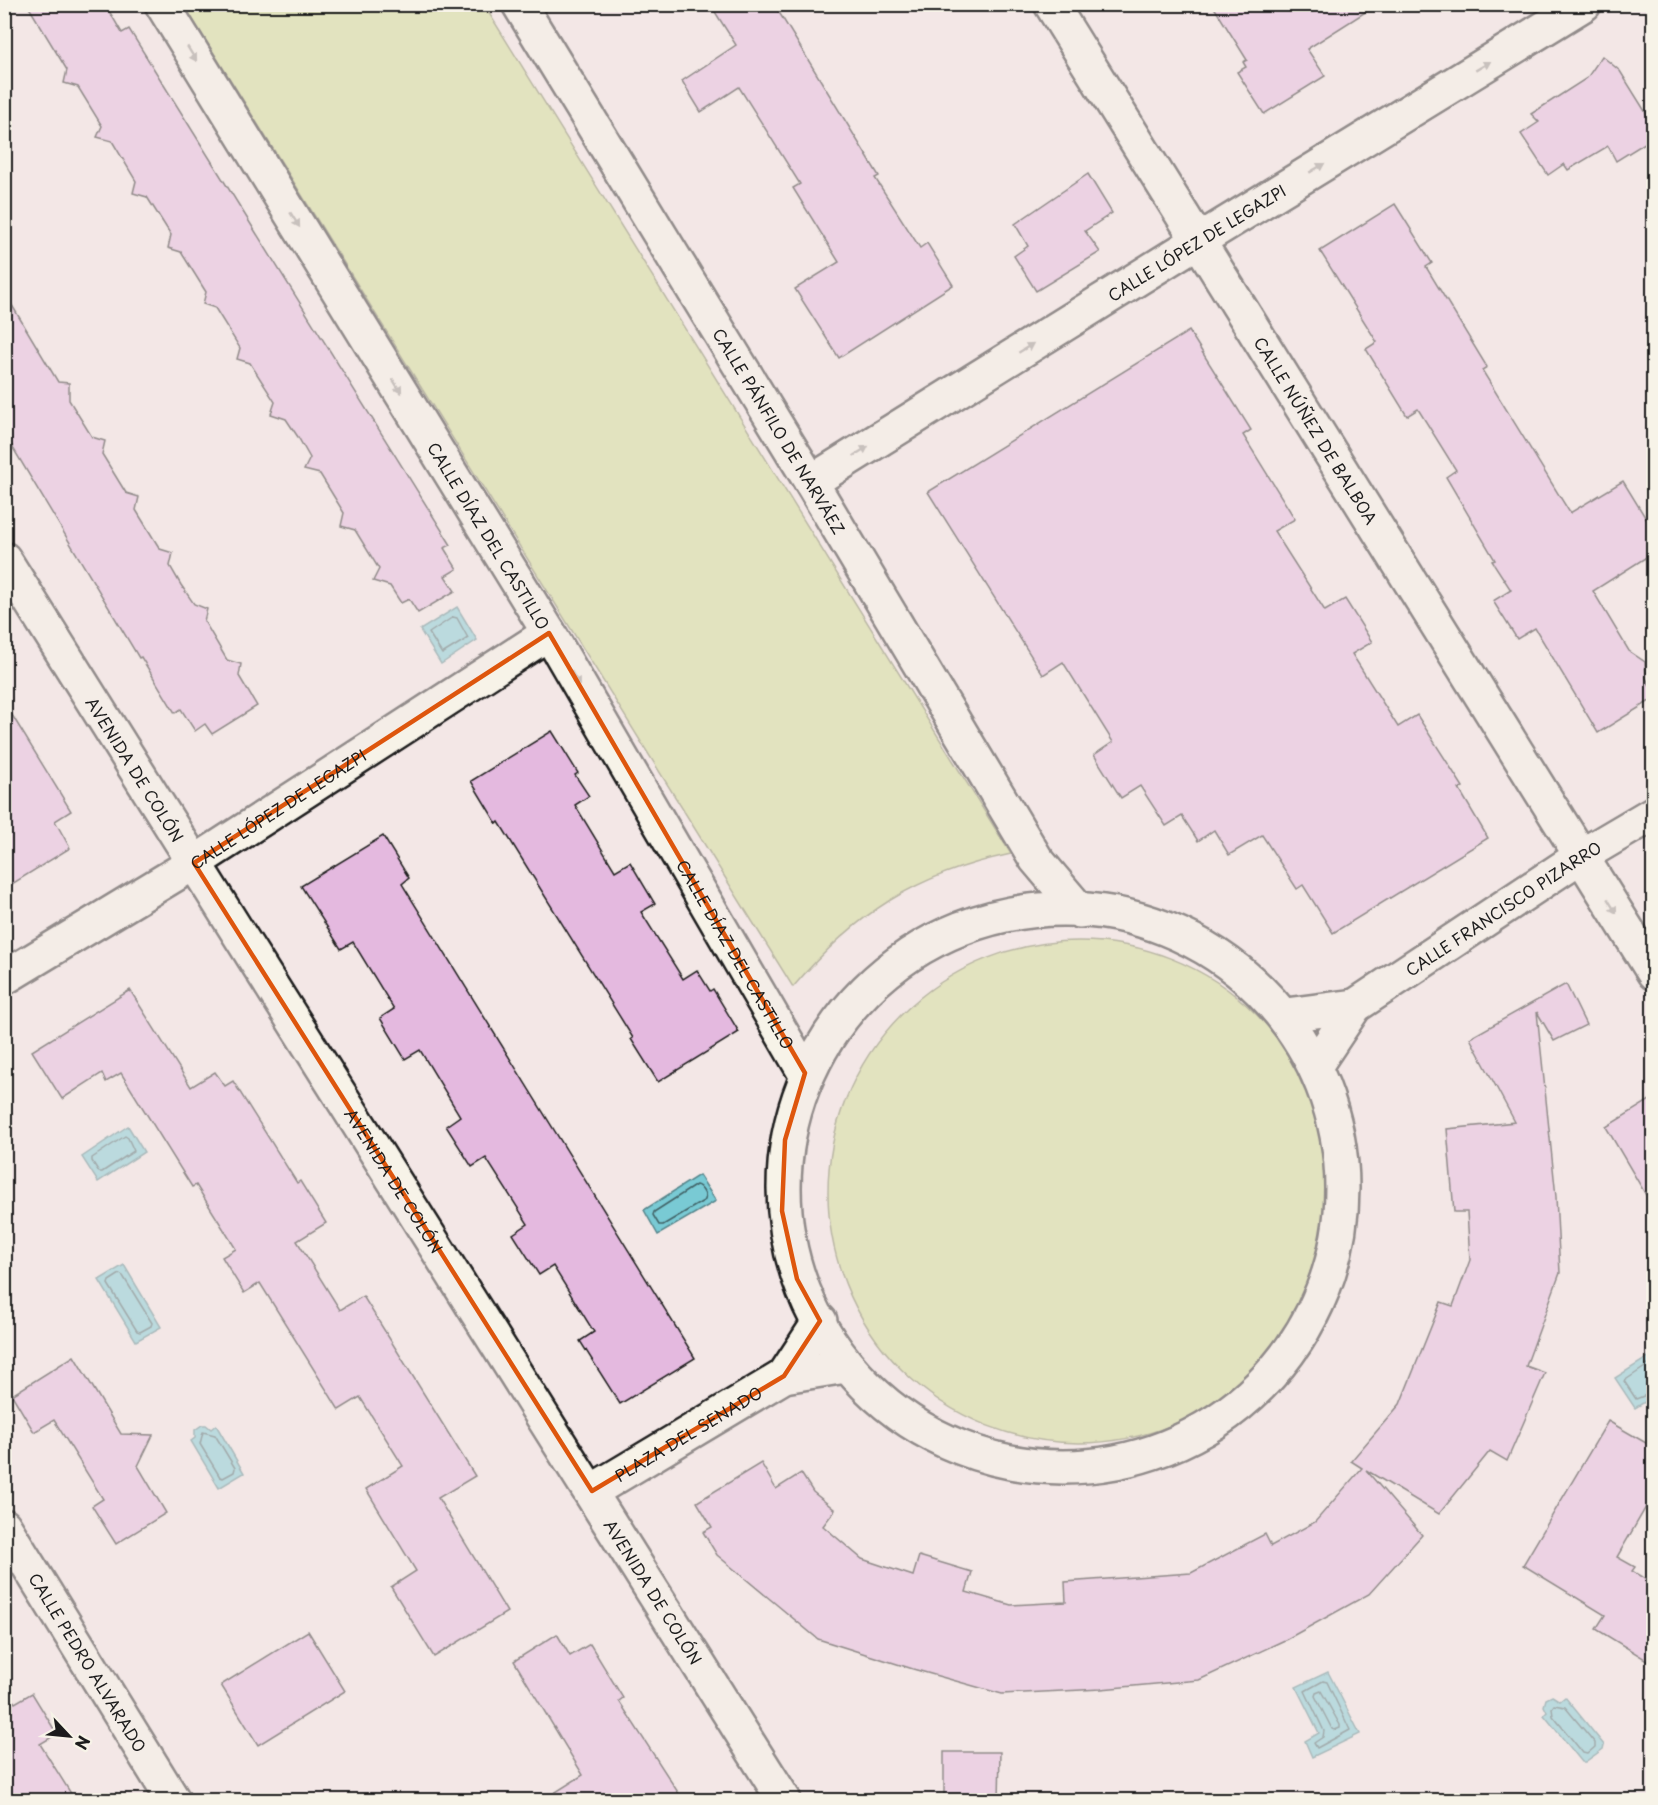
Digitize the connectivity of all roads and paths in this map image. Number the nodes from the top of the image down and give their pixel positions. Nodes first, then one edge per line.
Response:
1 (162, 4) edge
2 (519, 4) edge
3 (1051, 4) edge
4 (1584, 4) edge
5 (1198, 241) junction
6 (811, 482) junction
7 (4, 559) edge
8 (549, 633) junction
9 (1653, 813) edge
10 (1581, 856) junction
11 (1036, 859) junction
12 (194, 863) junction
13 (1080, 910) junction
14 (1032, 912) junction
15 (1653, 973) edge
16 (4, 978) edge
17 (1355, 1006) junction
18 (1287, 1015) junction
19 (1317, 1063) junction
20 (805, 1073) junction
21 (820, 1321) junction
22 (846, 1366) junction
23 (784, 1376) junction
24 (592, 1491) junction
25 (4, 1526) edge
26 (173, 1800) edge
27 (784, 1800) edge

1 -> 8 street, CALLE DÍAZ DEL CASTILLO
2 - 6 street, CALLE PÁNFILO DE NARVÁEZ
3 - 5 street, CALLE NÚÑEZ DE BALBOA
5 -> 4 street, CALLE LÓPEZ DE LEGAZPI
6 -> 5 street, CALLE LÓPEZ DE LEGAZPI
5 - 10 street, CALLE NÚÑEZ DE BALBOA
6 - 11 street, CALLE PÁNFILO DE NARVÁEZ
7 - 12 street, AVENIDA DE COLÓN
8 - 12 street, CALLE LÓPEZ DE LEGAZPI
8 -> 20 street, CALLE DÍAZ DEL CASTILLO
9 - 10 street, CALLE FRANCISCO PIZARRO
10 -> 15 street, CALLE NÚÑEZ DE BALBOA
10 - 17 street, CALLE FRANCISCO PIZARRO
11 - 13 street, CALLE PÁNFILO DE NARVÁEZ
11 - 14 street
12 - 16 street, CALLE LÓPEZ DE LEGAZPI
12 - 24 street, AVENIDA DE COLÓN
13 - 14 street
13 - 18 street
14 - 20 street
17 - 18 street, CALLE FRANCISCO PIZARRO
17 - 19 street, CALLE FRANCISCO PIZARRO
18 - 19 street
19 - 22 street
20 - 21 street
21 - 22 street
21 - 23 street, PLAZA DEL SENADO
22 - 23 street, PLAZA DEL SENADO
23 - 24 street, PLAZA DEL SENADO
24 - 27 street, AVENIDA DE COLÓN
25 - 26 street, CALLE PEDRO ALVARADO

